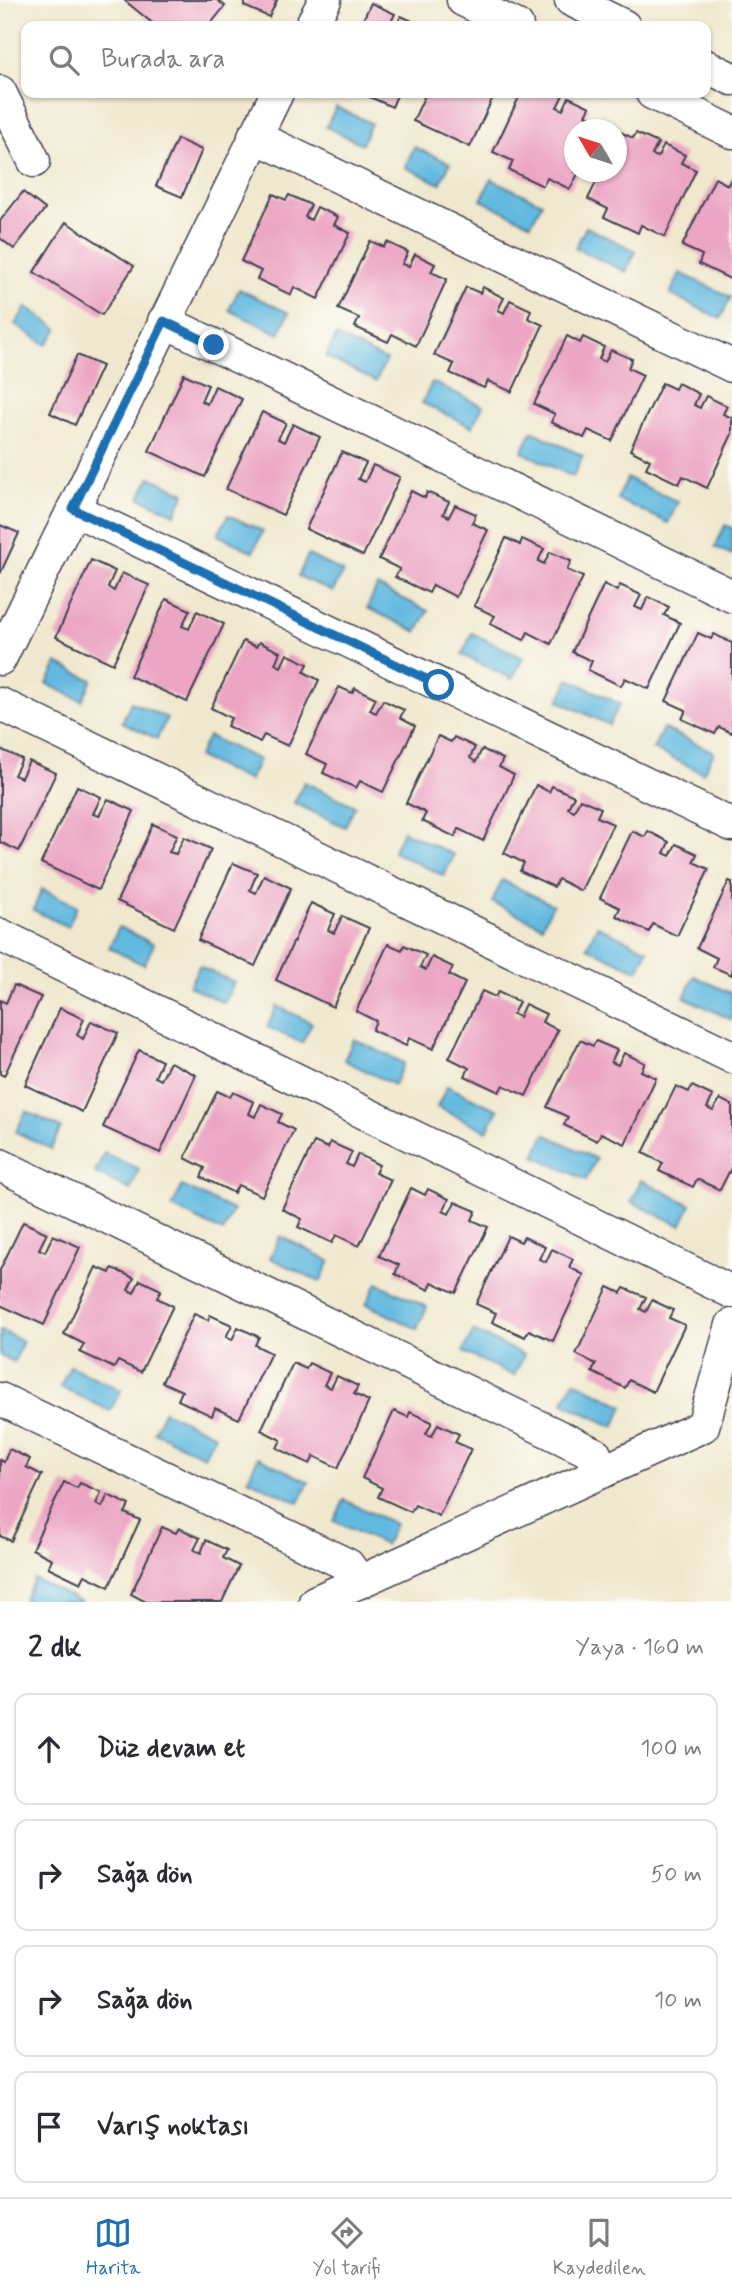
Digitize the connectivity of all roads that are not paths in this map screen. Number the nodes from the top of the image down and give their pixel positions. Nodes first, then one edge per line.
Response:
1 (325, 0) edge
2 (463, 0) edge
3 (571, 0) edge
4 (314, 21) edge
5 (507, 21) edge
6 (614, 21) edge
7 (711, 68) edge
8 (732, 79) edge
9 (0, 92) edge
10 (274, 98) edge
11 (662, 98) edge
12 (732, 132) edge
13 (254, 136) junction
14 (34, 161) dead end
15 (164, 321) junction
16 (732, 366) edge
17 (73, 509) junction
18 (732, 596) edge
19 (0, 659) edge
20 (0, 704) edge
21 (732, 825) edge
22 (0, 935) edge
23 (732, 1056) edge
24 (0, 1164) edge
25 (732, 1292) edge
26 (732, 1325) edge
27 (0, 1399) edge
28 (602, 1472) junction
29 (360, 1582) junction
30 (315, 1602) edge

1 - 4 street
2 - 5 street
3 - 6 street
7 - 8 street
9 - 14 street
10 - 13 street
11 - 12 street
13 - 15 street
13 - 16 street
15 - 17 street
15 - 18 street
17 - 19 street
17 - 21 street
20 - 23 street
22 - 25 street
24 - 28 street
26 - 28 street
27 - 29 street
28 - 29 street
29 - 30 street

